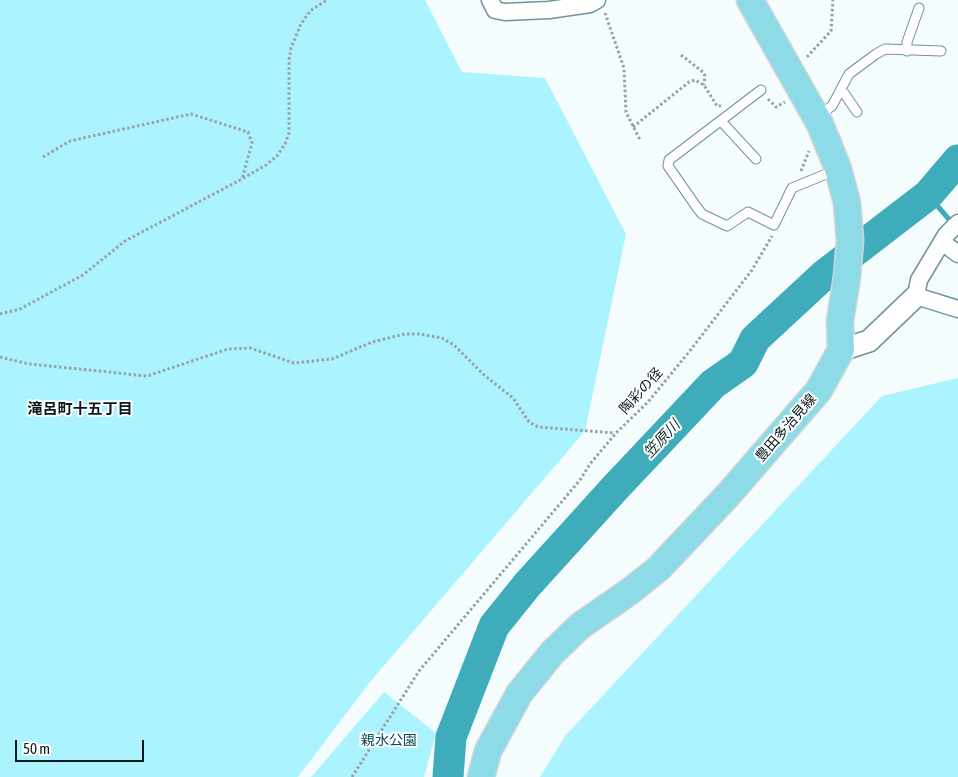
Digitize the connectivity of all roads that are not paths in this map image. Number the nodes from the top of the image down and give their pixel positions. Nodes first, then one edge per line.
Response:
1 (490, 0) edge
2 (750, 0) edge
3 (600, 3) edge
4 (919, 8) dead end
5 (907, 50) junction
6 (941, 51) dead end
7 (760, 90) dead end
8 (841, 91) junction
9 (857, 112) dead end
10 (816, 117) junction
11 (721, 121) junction
12 (756, 160) dead end
13 (838, 170) junction
14 (949, 233) edge
15 (958, 254) edge
16 (916, 296) junction
17 (958, 309) edge
18 (841, 350) junction
19 (481, 777) edge

1 - 3 street
2 - 10 main road
4 - 5 lane
5 - 6 lane
5 - 8 lane
7 - 11 lane
8 - 9 lane
8 - 10 lane
10 - 13 main road
11 - 12 lane
11 - 13 lane
13 - 18 main road
14 - 15 street
14 - 16 street
16 - 17 street
16 - 18 street
18 - 19 main road, 豊田多治見線

